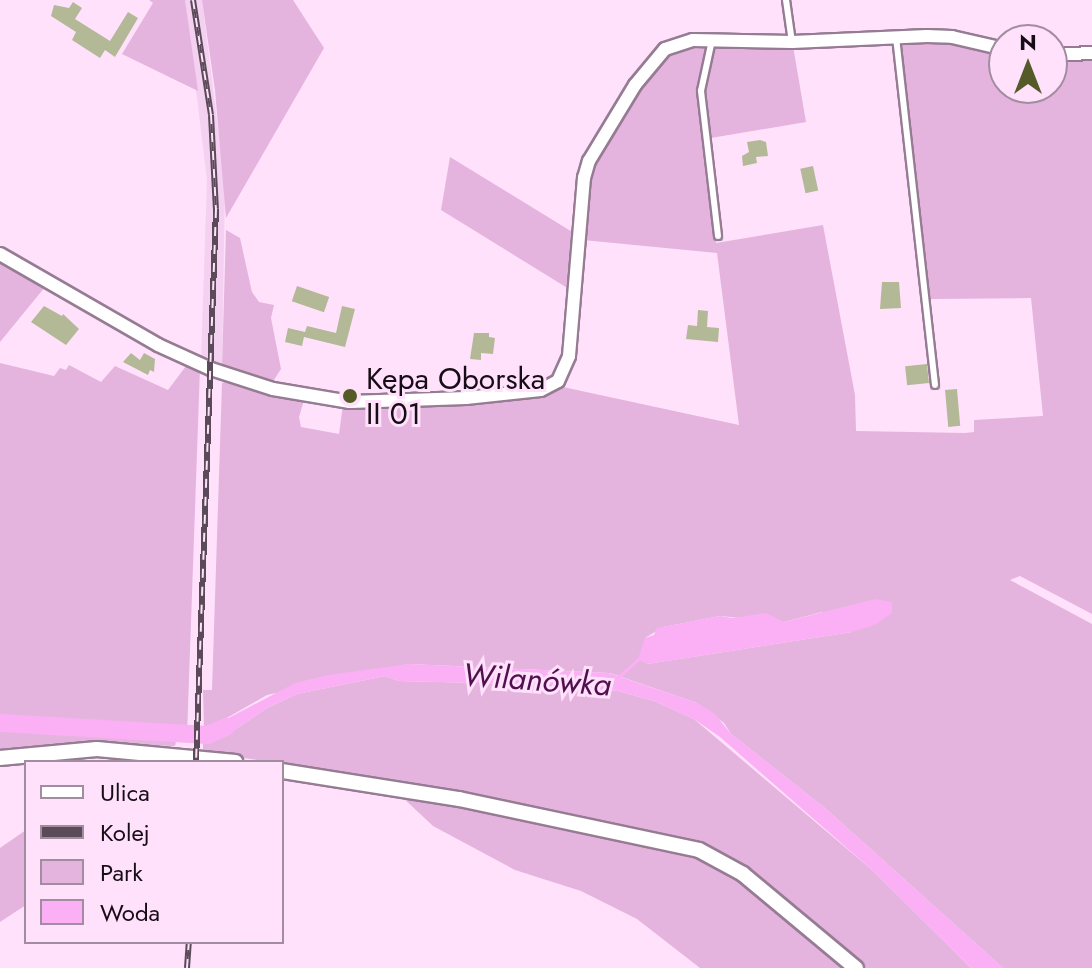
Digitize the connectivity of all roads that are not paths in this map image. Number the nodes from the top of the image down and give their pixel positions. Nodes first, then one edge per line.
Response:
1 (786, 0) edge
2 (896, 37) junction
3 (712, 40) junction
4 (792, 42) junction
5 (988, 45) edge
6 (1092, 53) edge
7 (1068, 54) edge
8 (718, 236) dead end
9 (0, 254) edge
10 (935, 385) dead end
11 (0, 758) edge
12 (214, 760) edge
13 (284, 771) edge
14 (856, 968) edge

1 - 4 lane
2 - 4 street
2 - 5 street
2 - 10 lane
3 - 4 street
3 - 8 lane
3 - 9 street
6 - 7 street
11 - 12 street
13 - 14 street

